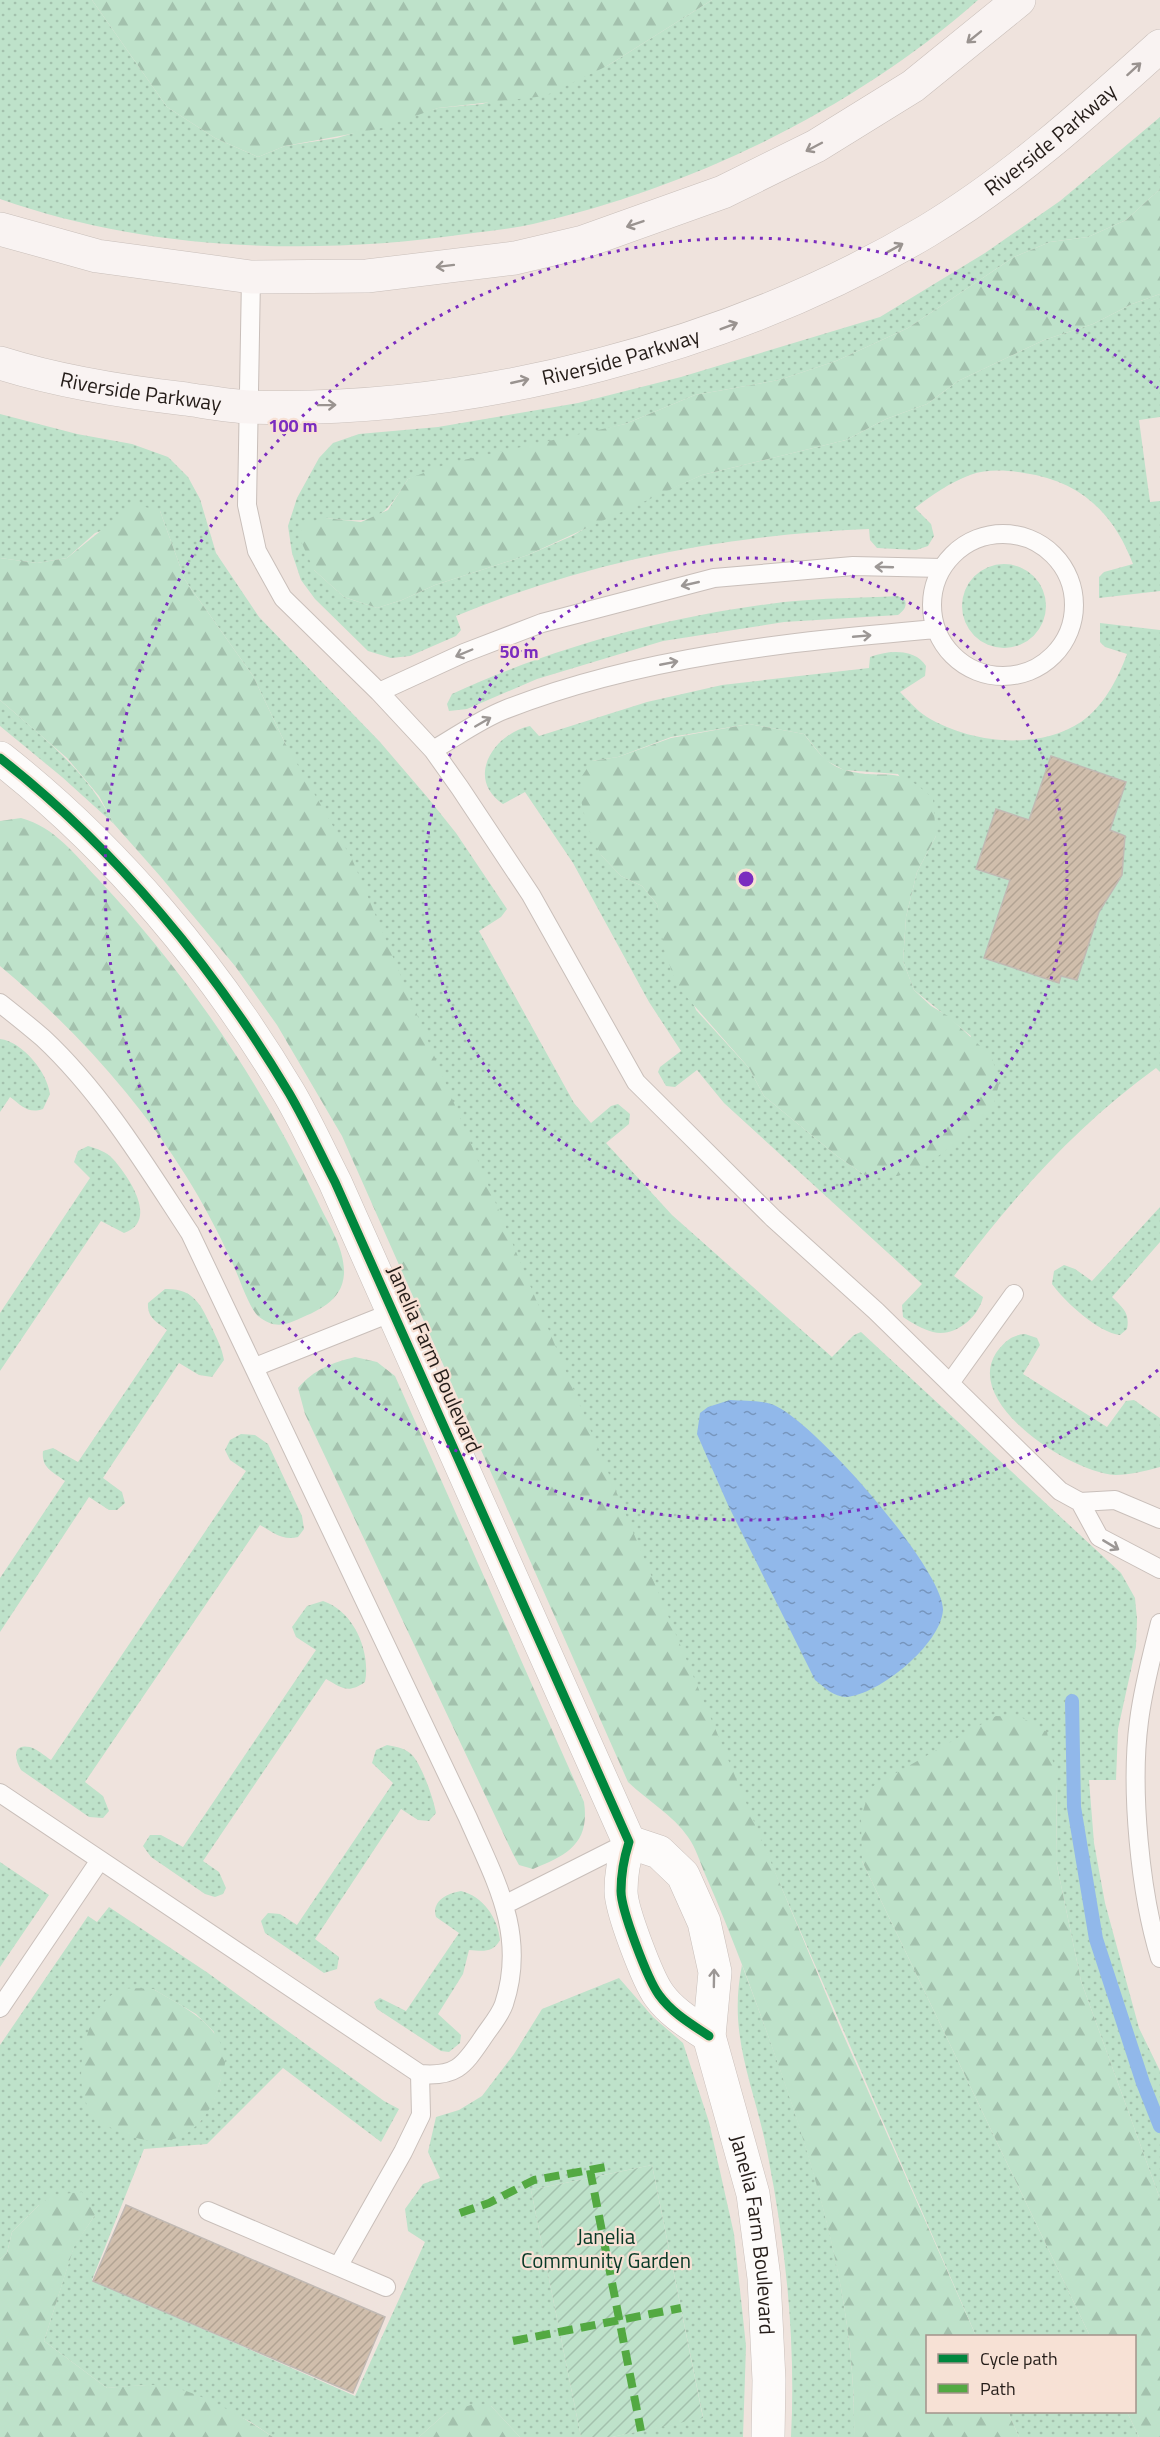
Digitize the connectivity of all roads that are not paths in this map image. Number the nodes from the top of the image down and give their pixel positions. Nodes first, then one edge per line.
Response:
1 (1020, 0) edge
2 (1160, 46) edge
3 (0, 229) edge
4 (251, 277) junction
5 (0, 363) edge
6 (248, 407) junction
7 (942, 568) junction
8 (936, 629) junction
9 (380, 692) junction
10 (432, 750) junction
11 (1, 761) edge
12 (0, 1003) edge
13 (1014, 1294) dead end
14 (393, 1312) junction
15 (255, 1367) junction
16 (950, 1383) junction
17 (1080, 1502) junction
18 (1160, 1519) edge
19 (1160, 1569) edge
20 (1160, 1623) edge
21 (0, 1792) edge
22 (629, 1842) junction
23 (100, 1860) junction
24 (506, 1904) junction
25 (1160, 1958) edge
26 (0, 2008) edge
27 (709, 2036) junction
28 (420, 2073) junction
29 (208, 2211) dead end
30 (339, 2265) junction
31 (386, 2287) dead end
32 (768, 2437) edge

1 -> 4 main road
6 -> 2 main road, Riverside Parkway
3 - 4 main road
4 - 6 lane
5 - 6 main road, Riverside Parkway
6 - 9 lane
7 - 8 lane
7 - 8 lane
7 -> 9 lane
10 -> 8 lane
9 - 10 lane
10 - 16 lane
11 - 14 street, Janelia Farm Boulevard
12 - 15 lane
13 - 16 lane
14 - 15 lane
14 - 22 street, Janelia Farm Boulevard
15 - 24 lane
16 - 17 lane
17 - 18 lane
17 -> 19 lane
20 - 25 lane
21 - 23 lane
22 - 24 lane
22 - 27 street
27 -> 22 street, Janelia Farm Boulevard
23 - 26 lane
23 - 28 lane
24 - 28 lane
27 - 32 street, Janelia Farm Boulevard
28 - 30 lane
29 - 30 lane
30 - 31 lane

